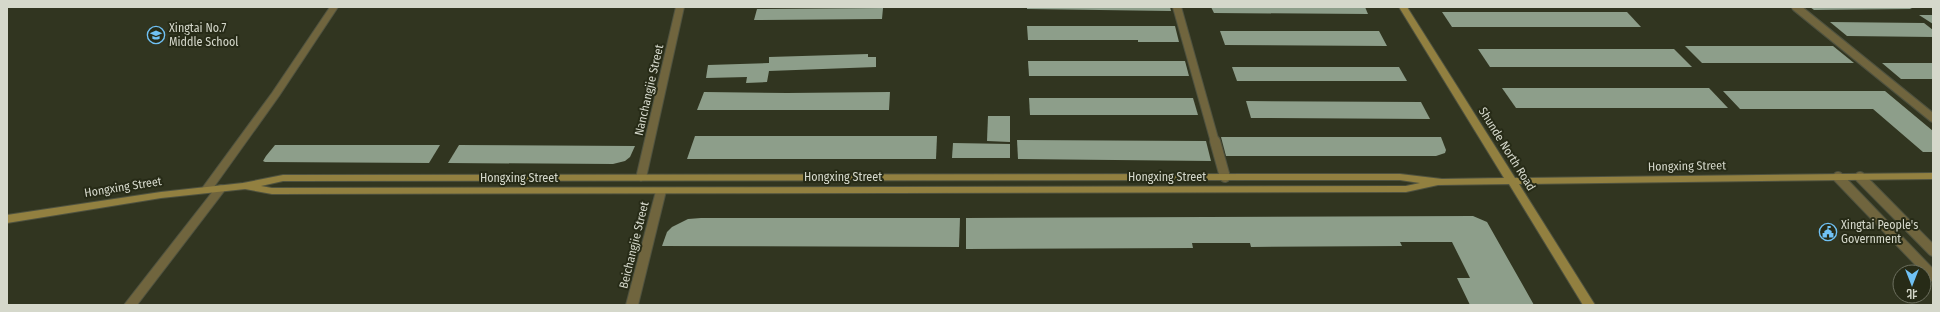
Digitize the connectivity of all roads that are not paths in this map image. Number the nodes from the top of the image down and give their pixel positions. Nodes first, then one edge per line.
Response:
1 (334, 7) edge
2 (680, 7) edge
3 (1177, 7) edge
4 (1403, 7) edge
5 (1796, 7) edge
6 (1933, 118) edge
7 (1860, 176) junction
8 (1933, 176) edge
9 (1224, 177) junction
10 (1838, 177) junction
11 (641, 178) junction
12 (1512, 181) junction
13 (1442, 182) junction
14 (243, 186) junction
15 (221, 188) junction
16 (207, 189) junction
17 (661, 191) junction
18 (7, 219) edge
19 (1933, 251) edge
20 (1933, 276) edge
21 (130, 305) edge
22 (632, 305) edge
23 (1589, 305) edge

1 - 16 street
2 - 11 street, Nanchangjie Street
3 - 9 lane
4 - 12 street, Shunde North Road
5 - 6 lane
7 - 8 street, Hongxing Street
7 - 10 street, Hongxing Street
7 - 19 lane
9 - 11 street, Hongxing Street
9 - 13 street, Hongxing Street
10 - 12 street, Hongxing Street
10 - 20 lane
11 - 14 street, Hongxing Street
12 - 13 street, Hongxing Street
12 - 23 street, Shunde North Road
13 - 17 street, Hongxing Street
14 - 15 street, Hongxing Street
14 - 17 street, Hongxing Street
15 - 16 street, Hongxing Street
15 - 21 street
16 - 18 street, Hongxing Street
17 - 22 street, Beichangjie Street

